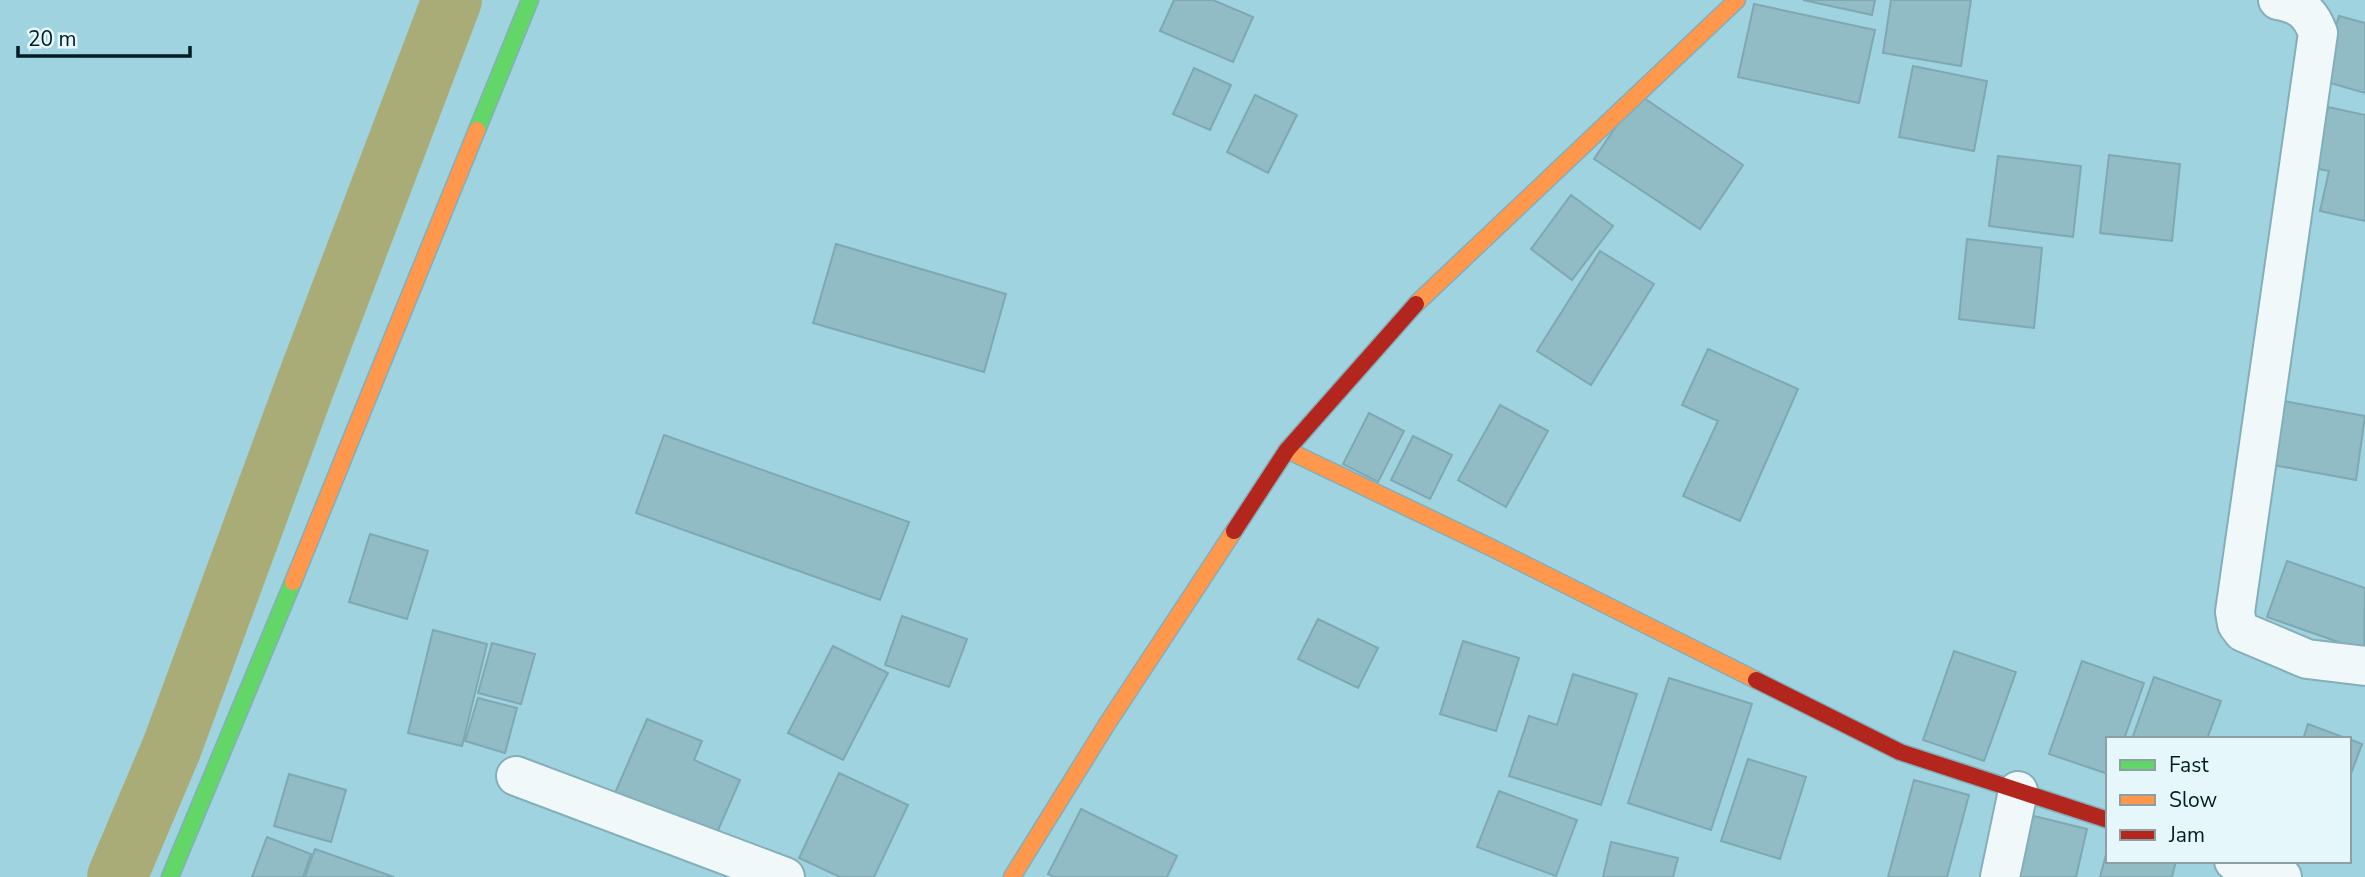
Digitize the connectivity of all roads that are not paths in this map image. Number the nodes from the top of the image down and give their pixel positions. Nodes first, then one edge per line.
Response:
1 (530, 0) edge
2 (1737, 0) edge
3 (2278, 0) edge
4 (1287, 450) junction
5 (2365, 666) edge
6 (516, 776) dead end
7 (2018, 791) junction
8 (2106, 819) edge
9 (2240, 863) edge
10 (170, 877) edge
11 (785, 877) edge
12 (1012, 877) edge
13 (2000, 877) edge
14 (2282, 877) edge

1 - 10 street
2 - 4 street
3 - 5 street
4 - 7 street
4 - 12 street
6 - 11 street
7 - 8 street
7 - 13 street
9 - 14 street

